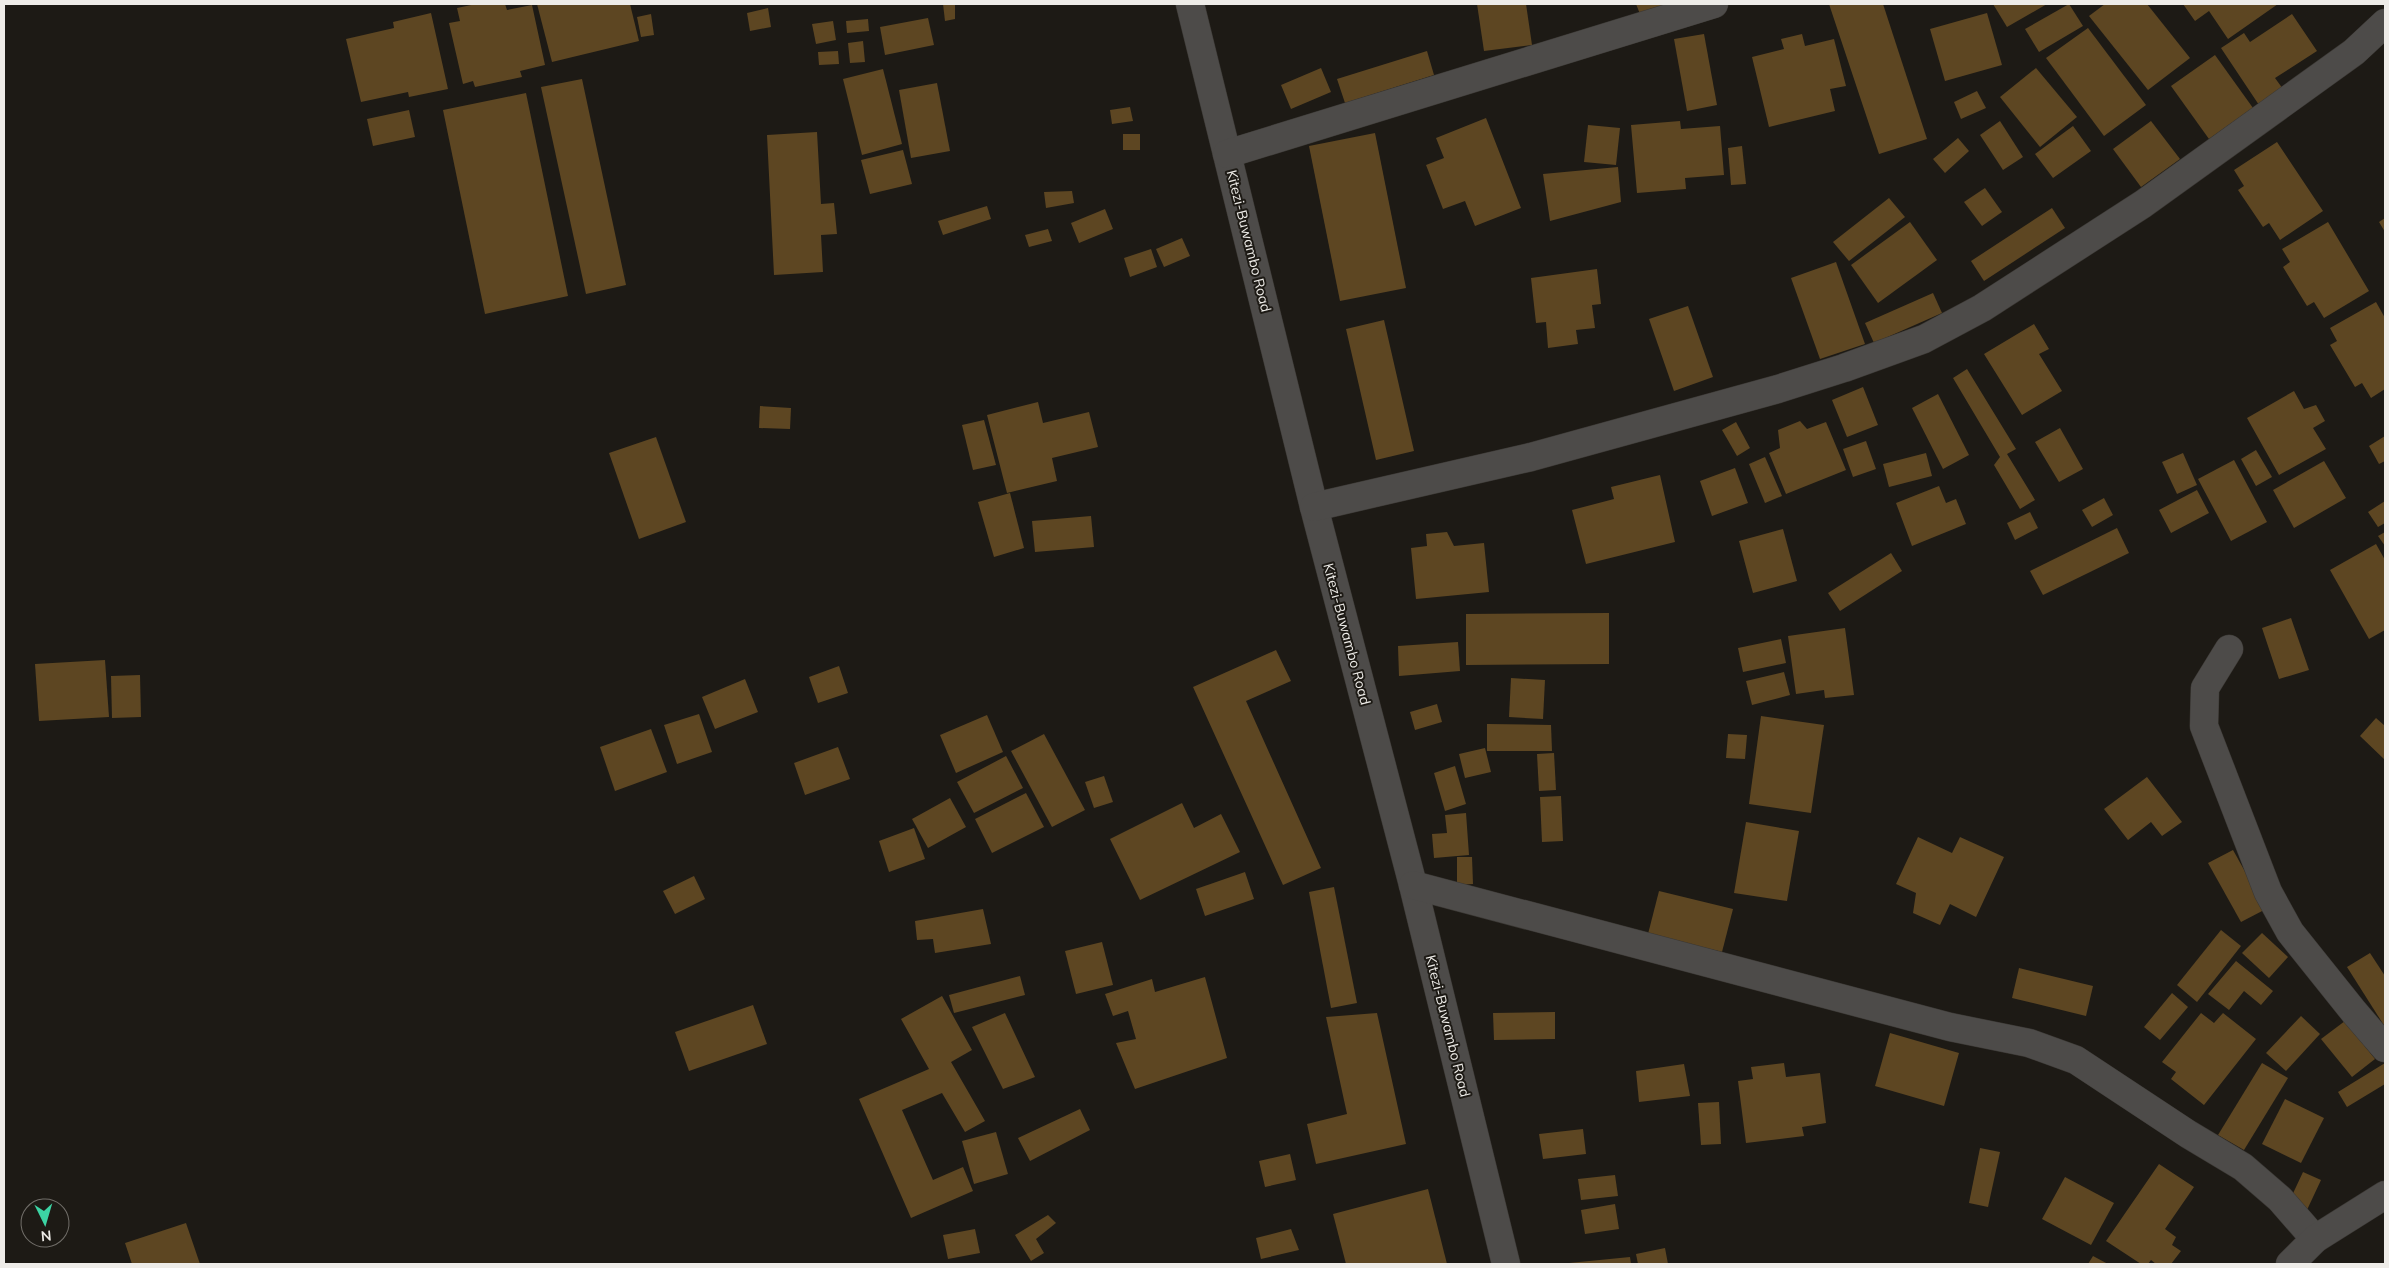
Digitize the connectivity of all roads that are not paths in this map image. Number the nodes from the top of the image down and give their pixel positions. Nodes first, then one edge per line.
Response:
1 (1190, 4) edge
2 (1714, 4) edge
3 (2385, 23) edge
4 (1227, 154) junction
5 (1314, 507) junction
6 (2229, 649) dead end
7 (1414, 885) junction
8 (2385, 1048) edge
9 (2385, 1195) edge
10 (2315, 1239) junction
11 (1506, 1264) edge
12 (2290, 1264) edge

1 - 4 street, Kitezi-Buwambo Road
2 - 4 street
3 - 5 street
4 - 5 street, Kitezi-Buwambo Road
5 - 7 street, Kitezi-Buwambo Road
6 - 8 street
7 - 10 street
7 - 11 street, Kitezi-Buwambo Road
9 - 10 street
10 - 12 street

